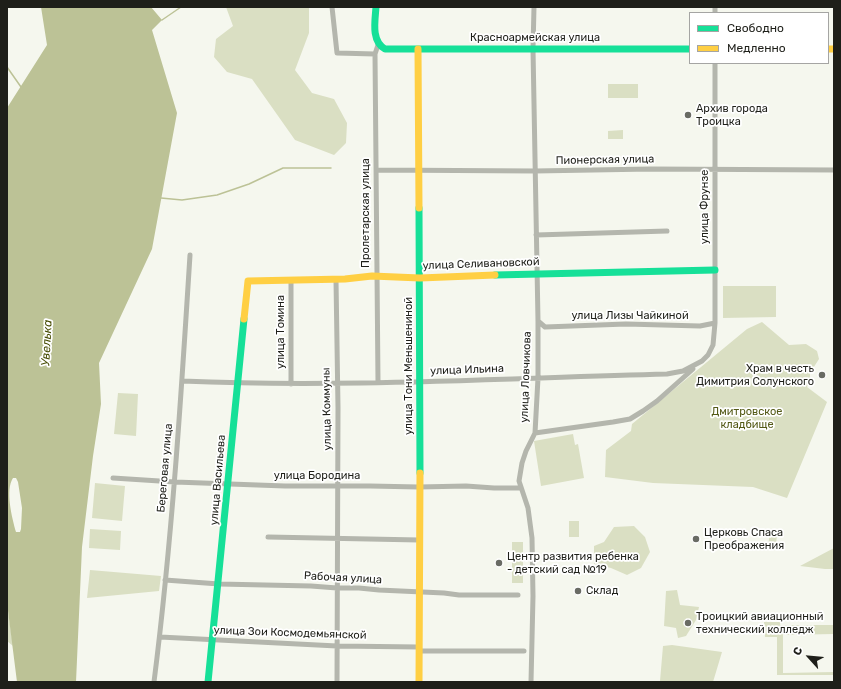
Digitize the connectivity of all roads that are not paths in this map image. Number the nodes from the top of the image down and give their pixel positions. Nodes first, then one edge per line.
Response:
1 (332, 7) edge
2 (376, 7) edge
3 (534, 7) edge
4 (379, 46) junction
5 (689, 48) edge
6 (533, 49) junction
7 (418, 50) junction
8 (376, 54) junction
9 (716, 64) edge
10 (716, 169) junction
11 (377, 170) junction
12 (419, 170) junction
13 (834, 170) edge
14 (535, 171) junction
15 (667, 231) dead end
16 (536, 235) junction
17 (190, 255) dead end
18 (715, 270) junction
19 (537, 273) junction
20 (378, 276) junction
21 (420, 278) junction
22 (291, 280) junction
23 (336, 280) junction
24 (248, 281) joint
25 (538, 321) junction
26 (715, 323) junction
27 (545, 327) junction
28 (538, 332) junction
29 (712, 350) joint
30 (702, 361) junction
31 (538, 378) junction
32 (182, 381) junction
33 (378, 382) junction
34 (421, 382) junction
35 (238, 383) junction
36 (291, 384) junction
37 (337, 384) junction
38 (535, 433) junction
39 (113, 478) dead end
40 (175, 482) junction
41 (228, 484) junction
42 (338, 486) junction
43 (419, 487) junction
44 (521, 488) junction
45 (268, 537) dead end
46 (337, 539) junction
47 (419, 540) junction
48 (165, 580) junction
49 (219, 584) junction
50 (337, 588) junction
51 (419, 593) junction
52 (518, 595) dead end
53 (160, 637) junction
54 (213, 640) junction
55 (337, 646) junction
56 (419, 649) junction
57 (524, 650) dead end
58 (154, 682) edge
59 (208, 682) edge
60 (337, 682) edge
61 (419, 682) edge
62 (531, 682) edge

1 - 8 street
2 - 4 street, Пролетарская улица
3 - 6 street, улица Ловчикова
4 - 7 street, Красноармейская улица
4 - 8 street, Пролетарская улица
5 - 6 street, Красноармейская улица
6 - 7 street, Красноармейская улица
6 - 14 street, улица Ловчикова
7 - 12 street, улица Тони Меньшениной
8 - 11 street, Пролетарская улица
9 - 10 street, улица Фрунзе
10 - 13 street, Пионерская улица
10 - 14 street, Пионерская улица
10 - 18 street, улица Фрунзе
11 - 12 street, Пионерская улица
11 - 20 street, Пролетарская улица
12 - 14 street, Пионерская улица
12 - 21 street, улица Тони Меньшениной
14 - 16 street, улица Ловчикова
15 - 16 street
16 - 19 street, улица Ловчикова
17 - 32 street, Береговая улица
18 - 19 street, улица Селивановской
18 - 26 street, улица Фрунзе
19 - 21 street, улица Селивановской
19 - 25 street, улица Ловчикова
20 - 21 street, улица Селивановской
20 - 23 street, улица Селивановской
20 - 33 street, Пролетарская улица
21 - 34 street, улица Тони Меньшениной
22 - 23 street, улица Селивановской
22 - 24 street, улица Селивановской
22 - 36 street, улица Томина
23 - 37 street, улица Коммуны
24 - 35 street, улица Васильева
25 - 27 street
25 - 28 street, улица Ловчикова
26 - 27 street, улица Лизы Чайкиной
26 - 29 street, улица Фрунзе
27 - 28 street
28 - 31 street, улица Ловчикова
29 - 30 street, улица Ильина
30 - 31 street, улица Ильина
30 - 38 street, улица Ильина
31 - 34 street, улица Ильина
31 - 38 street, улица Ловчикова
32 - 35 street, улица Ильина
32 - 40 street, Береговая улица
33 - 34 street, улица Ильина
33 - 37 street, улица Ильина
34 - 43 street, улица Тони Меньшениной
35 - 36 street, улица Ильина
35 - 41 street, улица Васильева
36 - 37 street, улица Ильина
37 - 42 street, улица Коммуны
38 - 44 street, улица Ловчикова
39 - 40 street, улица Бородина
40 - 41 street, улица Бородина
40 - 48 street, Береговая улица
41 - 42 street, улица Бородина
41 - 49 street, улица Васильева
42 - 43 street, улица Бородина
42 - 46 street, улица Коммуны
43 - 44 street, улица Бородина
43 - 47 street, улица Тони Меньшениной
44 - 62 street, улица Ловчикова
45 - 46 street
46 - 47 street
46 - 50 street, улица Коммуны
47 - 51 street, улица Тони Меньшениной
48 - 49 street, Рабочая улица
48 - 53 street, Береговая улица
49 - 50 street, Рабочая улица
49 - 54 street, улица Васильева
50 - 51 street, Рабочая улица
50 - 55 street, улица Коммуны
51 - 52 street, Рабочая улица
51 - 56 street, улица Тони Меньшениной
53 - 54 street, улица Зои Космодемьянской
53 - 58 street, Береговая улица
54 - 55 street, улица Зои Космодемьянской
54 - 59 street, улица Васильева
55 - 56 street, улица Зои Космодемьянской
55 - 60 street, улица Коммуны
56 - 57 street
56 - 61 street, улица Тони Меньшениной

